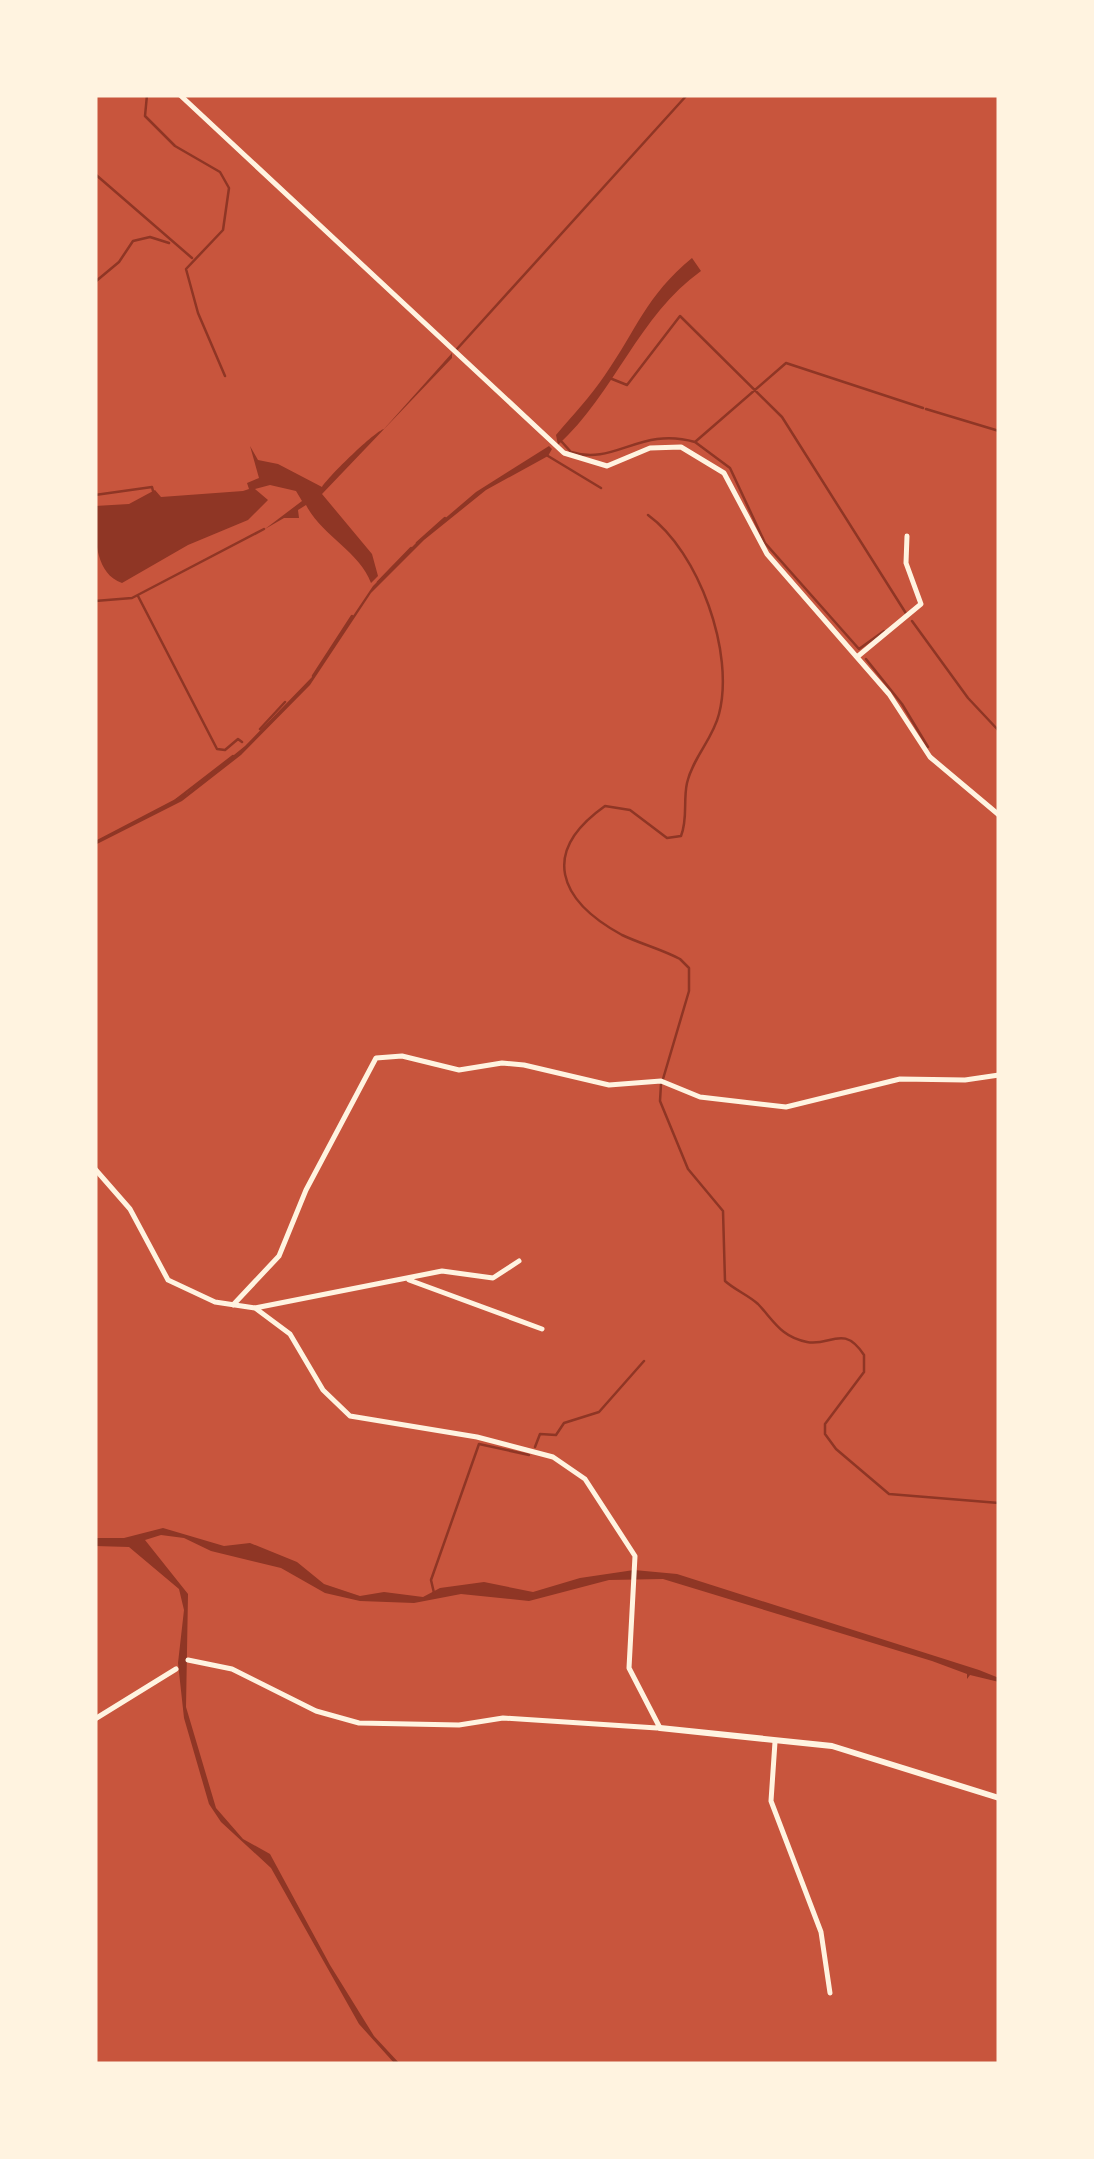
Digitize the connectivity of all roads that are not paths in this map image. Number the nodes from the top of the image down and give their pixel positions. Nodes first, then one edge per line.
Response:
1 (180, 95) edge
2 (907, 536) dead end
3 (857, 657) junction
4 (999, 816) edge
5 (999, 1075) edge
6 (95, 1169) edge
7 (519, 1261) dead end
8 (406, 1279) junction
9 (234, 1305) junction
10 (254, 1308) junction
11 (542, 1329) dead end
12 (188, 1660) dead end
13 (176, 1668) dead end
14 (95, 1720) edge
15 (660, 1728) junction
16 (775, 1742) junction
17 (999, 1798) edge
18 (830, 1993) dead end

1 - 3 street
2 - 3 street
3 - 4 street
5 - 9 street
6 - 9 street
7 - 8 street
8 - 10 street
8 - 11 street
9 - 10 street
10 - 15 street
12 - 15 street
13 - 14 street
15 - 16 street
16 - 17 street
16 - 18 street

